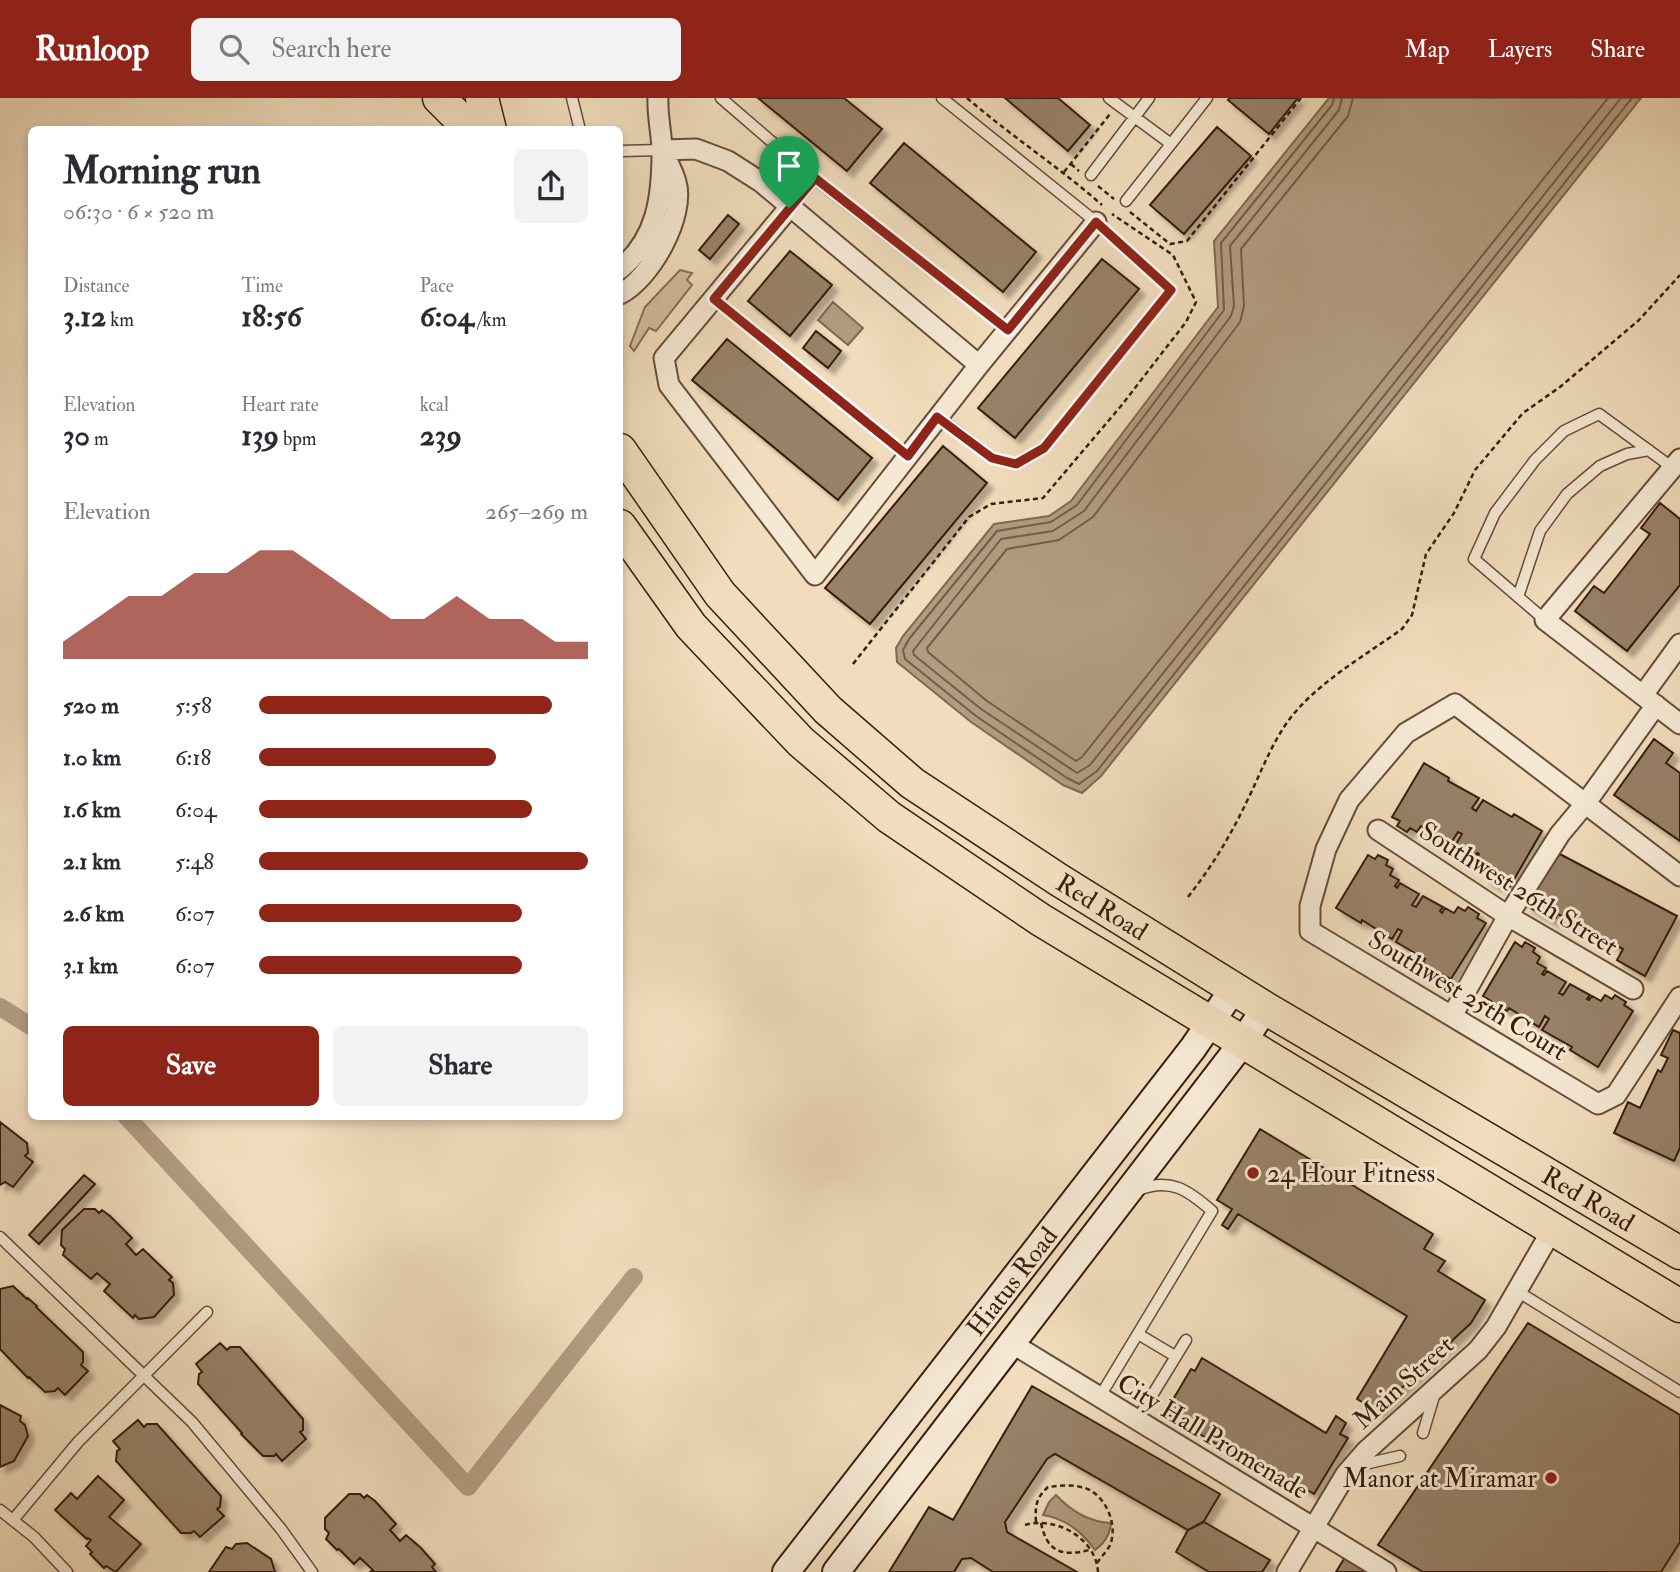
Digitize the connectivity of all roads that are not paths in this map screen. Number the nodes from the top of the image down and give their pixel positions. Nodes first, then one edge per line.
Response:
1 (437, 98) edge
2 (482, 98) edge
3 (572, 98) edge
4 (658, 98) edge
5 (721, 98) edge
6 (942, 98) edge
7 (1149, 98) edge
8 (1207, 98) edge
9 (1113, 101) edge
10 (1135, 117) junction
11 (442, 126) edge
12 (461, 126) edge
13 (489, 126) edge
14 (579, 126) edge
15 (1171, 144) junction
16 (662, 150) junction
17 (623, 151) edge
18 (1088, 176) road end
19 (815, 178) junction
20 (1124, 204) road end
21 (789, 208) junction
22 (1096, 222) junction
23 (623, 266) edge
24 (623, 292) edge
25 (714, 299) junction
26 (1008, 330) junction
27 (979, 365) junction
28 (937, 417) junction
29 (1649, 450) junction
30 (623, 454) edge
31 (908, 456) junction
32 (1678, 467) edge
33 (623, 488) edge
34 (664, 514) junction
35 (623, 530) edge
36 (1518, 597) junction
37 (1545, 620) junction
38 (1680, 644) edge
39 (1650, 700) junction
40 (1680, 724) edge
41 (1585, 804) junction
42 (1378, 830) dead end
43 (1680, 876) edge
44 (1508, 916) junction
45 (1234, 988) junction
46 (1633, 989) dead end
47 (1679, 1000) edge
48 (1265, 1008) junction
49 (1452, 1016) junction
50 (1211, 1022) junction
51 (1243, 1042) junction
52 (1127, 1194) junction
53 (1552, 1230) junction
54 (0, 1237) edge
55 (1679, 1251) edge
56 (1517, 1291) junction
57 (1680, 1307) edge
58 (207, 1312) dead end
59 (1138, 1334) junction
60 (1186, 1340) dead end
61 (1013, 1344) junction
62 (1175, 1356) junction
63 (143, 1374) junction
64 (1436, 1387) junction
65 (1680, 1392) edge
66 (1099, 1398) junction
67 (1137, 1420) junction
68 (1423, 1433) dead end
69 (1400, 1456) dead end
70 (1352, 1466) junction
71 (0, 1510) edge
72 (13, 1520) junction
73 (1312, 1528) junction
74 (67, 1572) edge
75 (312, 1572) edge
76 (786, 1572) edge
77 (836, 1572) edge
78 (1287, 1572) edge
79 (1386, 1572) edge

1 - 11 highway
1 - 12 highway
2 - 13 highway
3 - 14 lane
4 - 16 street
5 - 19 lane
6 - 22 lane
7 - 10 lane
8 - 15 lane
9 - 10 lane
10 - 15 lane
10 - 18 lane
15 - 20 lane
16 - 17 lane
16 - 21 street
16 - 23 street
16 - 24 street
19 - 21 lane
19 - 26 lane
21 - 25 street
21 - 27 street
22 - 26 street
22 - 28 lane
25 - 31 lane
25 - 31 street
26 - 27 street
27 - 28 street
28 - 31 street
29 - 32 lane
29 - 36 lane
29 - 36 lane
30 - 34 highway, Red Road
32 - 37 street
33 - 34 highway
34 - 45 highway, Red Road
35 - 50 highway, Red Road
36 - 37 lane
37 - 39 street
38 - 39 street
39 - 40 street
39 - 41 street
41 - 43 street
41 - 44 street
41 - 49 street, Southwest 25th Court
42 - 44 street, Southwest 26th Street
44 - 46 street, Southwest 26th Street
44 - 49 street
45 - 48 highway, Red Road
45 - 50 main road, Hiatus Road
47 - 49 street, Southwest 25th Court
48 - 51 main road, Hiatus Road
48 - 55 highway, Red Road
50 - 51 highway, Red Road
50 - 76 main road, Hiatus Road
51 - 52 main road, Hiatus Road
51 - 53 highway, Red Road
52 - 59 lane
52 - 61 main road, Hiatus Road
53 - 56 street, Main Street
53 - 57 highway, Red Road
54 - 63 lane
56 - 64 street, Main Street
56 - 65 lane
58 - 63 lane
59 - 62 lane
59 - 66 lane
60 - 62 lane
61 - 66 street, City Hall Promenade
61 - 77 main road, Hiatus Road
62 - 67 lane
63 - 72 lane
63 - 75 lane
64 - 68 lane
64 - 70 street, Main Street
66 - 67 street, City Hall Promenade
67 - 73 street, City Hall Promenade
69 - 70 lane
70 - 73 street, Main Street
71 - 72 lane
72 - 74 lane
73 - 78 street, Main Street
73 - 79 street, City Hall Promenade

